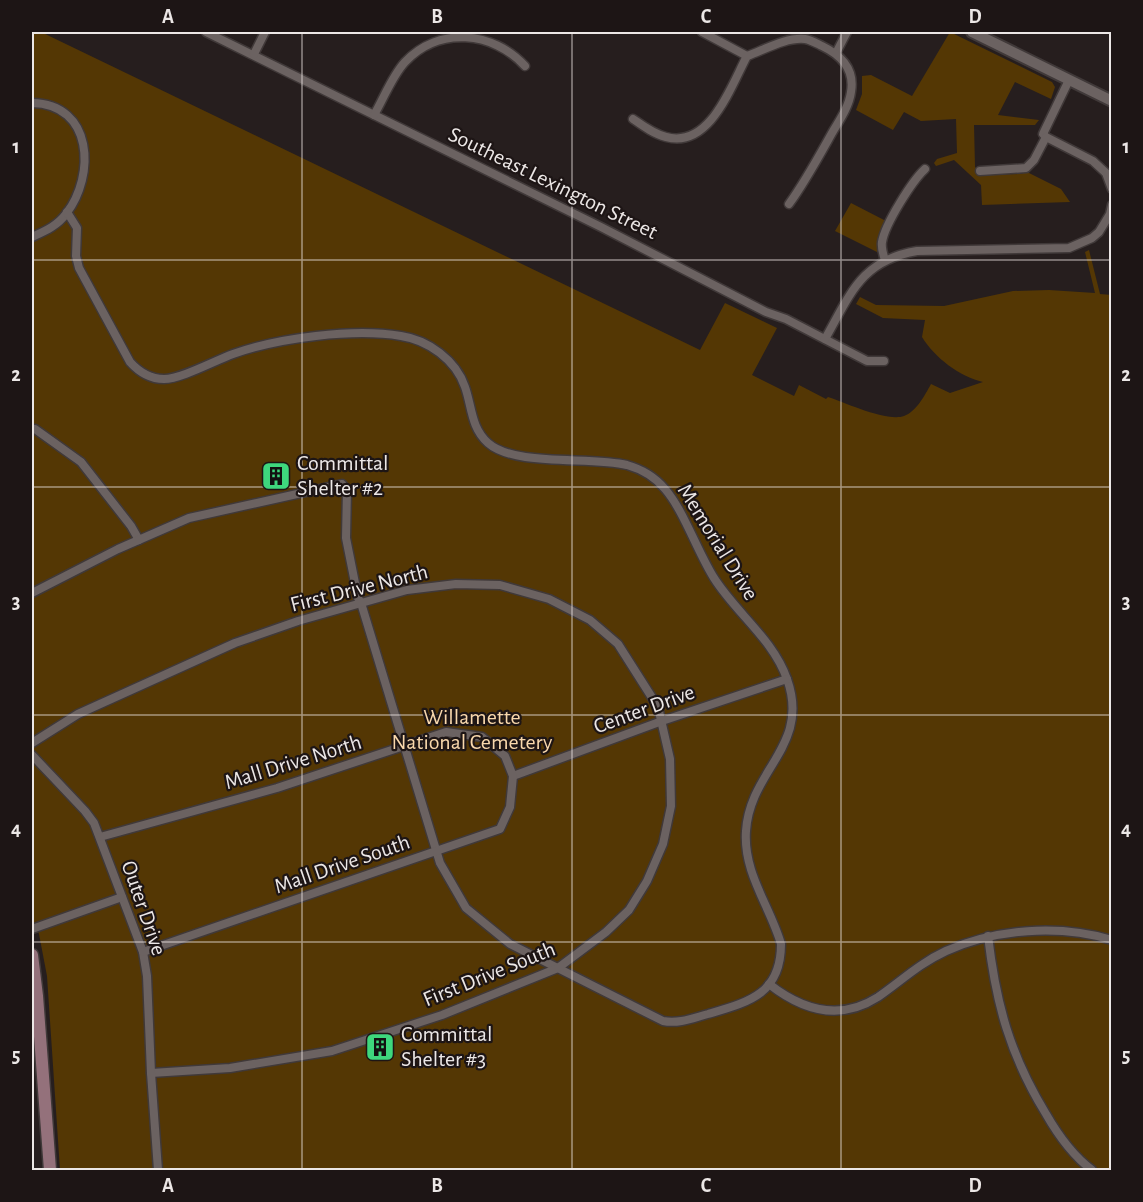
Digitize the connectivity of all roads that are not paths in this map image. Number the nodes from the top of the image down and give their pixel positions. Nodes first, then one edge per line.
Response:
1 (206, 32) edge
2 (265, 32) edge
3 (702, 32) edge
4 (847, 32) edge
5 (972, 32) edge
6 (836, 53) junction
7 (254, 54) junction
8 (747, 56) junction
9 (525, 66) dead end
10 (1069, 81) junction
11 (1112, 101) edge
12 (32, 104) edge
13 (374, 114) junction
14 (633, 119) dead end
15 (1046, 137) junction
16 (925, 169) dead end
17 (980, 171) dead end
18 (1112, 189) edge
19 (789, 204) dead end
20 (1112, 205) edge
21 (67, 212) junction
22 (32, 237) edge
23 (885, 260) junction
24 (825, 339) junction
25 (884, 361) dead end
26 (32, 429) edge
27 (139, 540) junction
28 (32, 593) edge
29 (361, 603) junction
30 (787, 679) junction
31 (662, 721) junction
32 (32, 743) edge
33 (405, 745) junction
34 (32, 755) edge
35 (513, 776) junction
36 (100, 837) junction
37 (437, 852) junction
38 (122, 897) junction
39 (32, 929) edge
40 (988, 936) junction
41 (1112, 940) edge
42 (143, 952) junction
43 (32, 955) edge
44 (558, 968) junction
45 (769, 984) junction
46 (151, 1073) junction
47 (50, 1170) edge
48 (158, 1170) edge
49 (1092, 1170) edge

1 - 7 street, Southeast Lexington Street
2 - 7 street
3 - 8 street
4 - 6 street
5 - 10 street
6 - 8 street
6 - 19 street
7 - 13 street, Southeast Lexington Street
8 - 14 street
9 - 13 street
10 - 11 street
10 - 15 street
12 - 21 street
13 - 24 street, Southeast Lexington Street
15 - 17 street
15 - 18 street
16 - 23 street
20 - 23 street
21 - 22 street
21 - 30 street, Memorial Drive
23 - 24 street
24 - 25 street, Southeast Lexington Street
26 - 27 street
27 - 28 street
27 - 29 street, Memorial Drive
29 - 31 street, First Drive North
29 - 32 street, First Drive North
29 - 33 street, Memorial Drive
30 - 31 street, Center Drive
30 - 45 street, Memorial Drive
31 - 35 street, Center Drive
31 - 44 street, First Drive South
33 - 35 street, Mall Drive North
33 - 36 street, Mall Drive North
33 - 37 street, Memorial Drive
34 - 36 street, Outer Drive
35 - 37 street, Mall Drive South
36 - 38 street, Outer Drive
37 - 42 street, Mall Drive South
37 - 44 street, Memorial Drive
38 - 39 street
38 - 42 street, Outer Drive
40 - 41 street
40 - 45 street
40 - 49 street
42 - 46 street, Outer Drive
43 - 47 main road
44 - 45 street, Memorial Drive
44 - 46 street, First Drive South
46 - 48 street, Outer Drive

